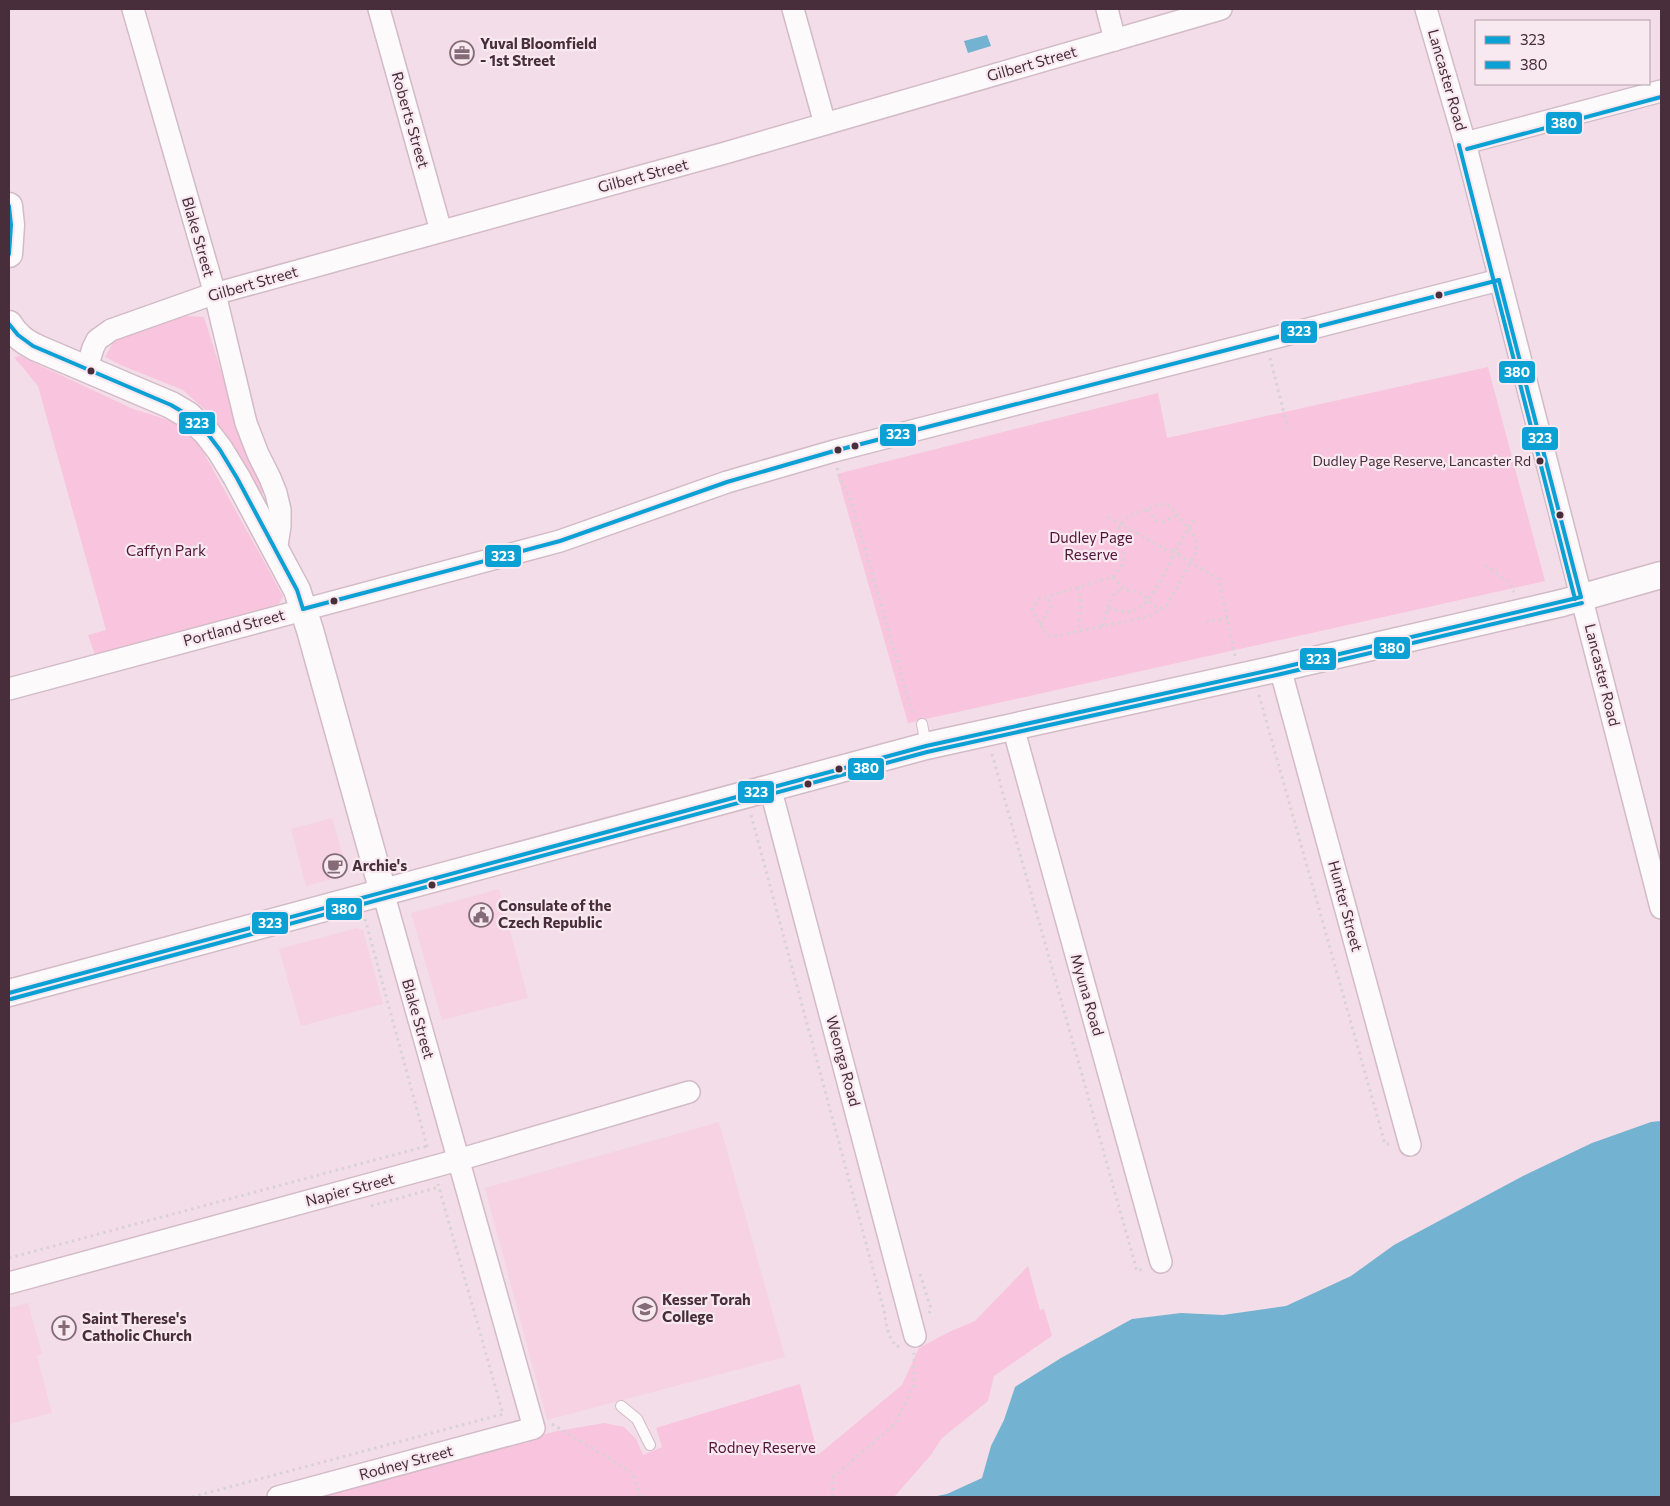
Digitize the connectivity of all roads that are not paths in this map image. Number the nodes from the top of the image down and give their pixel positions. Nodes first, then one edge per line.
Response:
1 (133, 9) edge
2 (379, 9) edge
3 (793, 9) edge
4 (1107, 9) edge
5 (1221, 9) edge
6 (1426, 9) edge
7 (1115, 40) junction
8 (1661, 91) edge
9 (825, 124) junction
10 (1465, 143) junction
11 (9, 206) edge
12 (441, 231) junction
13 (9, 254) edge
14 (1499, 280) junction
15 (215, 294) junction
16 (11, 333) edge
17 (86, 368) junction
18 (276, 552) junction
19 (1661, 575) edge
20 (1581, 598) junction
21 (303, 609) junction
22 (1280, 668) junction
23 (9, 689) edge
24 (1013, 727) junction
25 (770, 787) junction
26 (383, 892) junction
27 (1661, 908) edge
28 (9, 993) edge
29 (689, 1092) dead end
30 (1410, 1144) road end
31 (458, 1160) junction
32 (1162, 1262) road end
33 (9, 1283) edge
34 (915, 1336) road end
35 (621, 1406) dead end
36 (543, 1426) joint
37 (650, 1445) dead end
38 (278, 1497) edge

1 - 15 street, Blake Street
2 - 12 street, Roberts Street
3 - 9 street
4 - 7 street
5 - 7 street, Gilbert Street
6 - 10 street, Lancaster Road
7 - 9 street, Gilbert Street
8 - 10 street
9 - 12 street, Gilbert Street
10 - 14 street, Lancaster Road
11 - 13 street
12 - 15 street, Gilbert Street
14 - 20 street, Lancaster Road
14 - 21 street, Portland Street
15 - 17 street, Gilbert Street
15 - 18 street, Blake Street
16 - 17 street, Blake Street
17 - 18 street, Blake Street
18 - 21 street, Blake Street
19 - 20 street
20 - 22 street
20 - 27 street, Lancaster Road
21 - 23 street, Portland Street
21 - 26 street, Blake Street
22 - 24 street
22 - 30 street, Hunter Street
24 - 25 street
24 - 32 street, Myuna Road
25 - 26 street
25 - 34 street, Weonga Road
26 - 28 street
26 - 31 street, Blake Street
29 - 31 street, Napier Street
31 - 33 street, Napier Street
31 - 36 street, Blake Street
35 - 37 lane
36 - 38 street, Rodney Street

